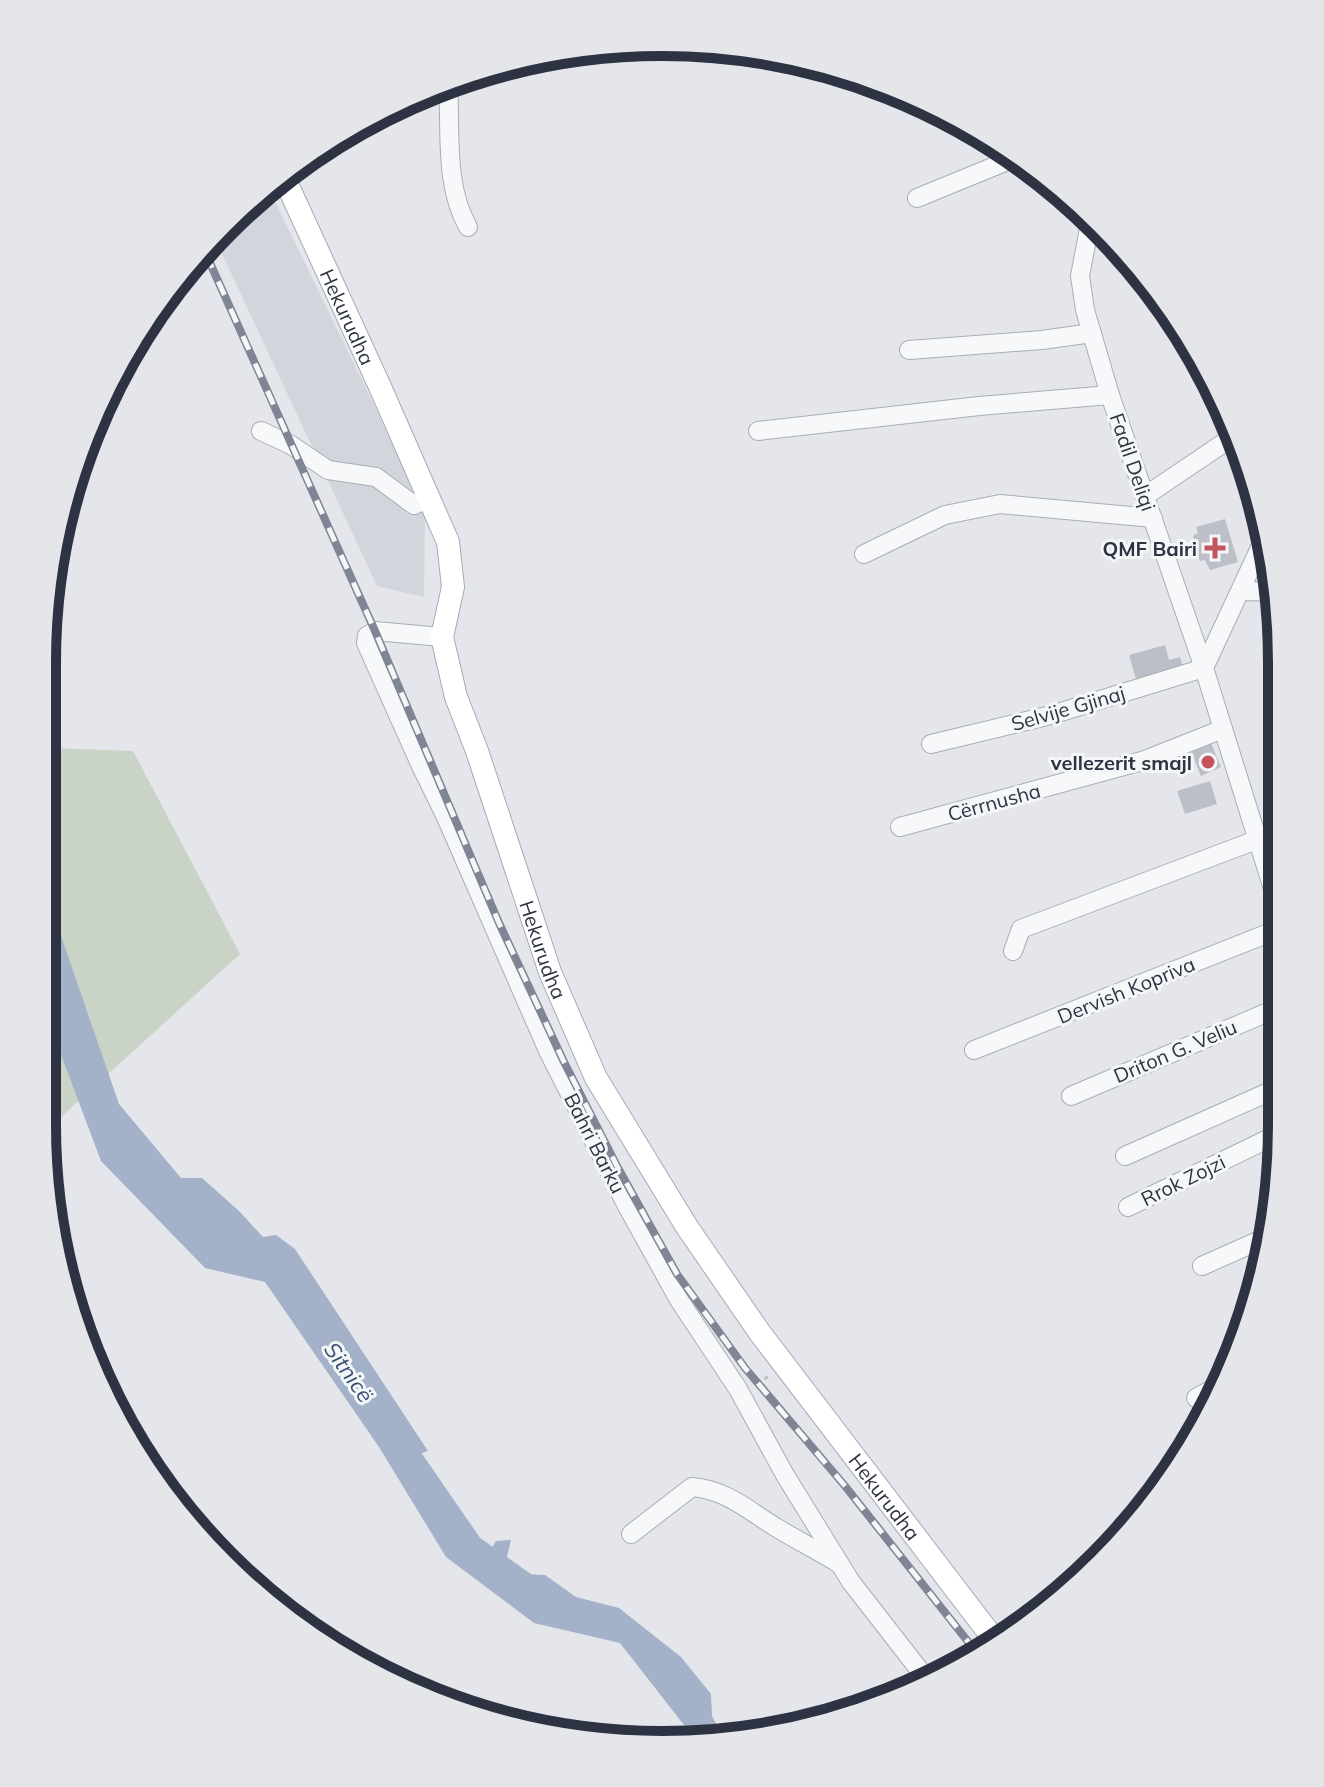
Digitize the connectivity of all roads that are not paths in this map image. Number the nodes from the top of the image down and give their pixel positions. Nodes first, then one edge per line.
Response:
1 (449, 95) edge
2 (1005, 162) edge
3 (288, 185) edge
4 (917, 198) dead end
5 (468, 227) dead end
6 (1089, 231) edge
7 (1092, 333) junction
8 (909, 350) dead end
9 (1110, 395) junction
10 (261, 431) dead end
11 (758, 431) dead end
12 (1226, 441) edge
13 (1145, 496) junction
14 (430, 498) junction
15 (1153, 518) junction
16 (1258, 553) edge
17 (864, 554) dead end
18 (1241, 591) junction
19 (1264, 592) edge
20 (442, 637) junction
21 (1204, 668) junction
22 (1223, 729) junction
23 (931, 744) dead end
24 (900, 827) dead end
25 (1259, 839) junction
26 (1268, 862) edge
27 (1268, 933) edge
28 (1013, 951) dead end
29 (1268, 1012) edge
30 (974, 1050) dead end
31 (1268, 1092) edge
32 (1071, 1096) dead end
33 (1268, 1139) edge
34 (1125, 1156) dead end
35 (1128, 1207) dead end
36 (1256, 1242) edge
37 (1202, 1266) dead end
38 (1206, 1392) edge
39 (1196, 1398) dead end
40 (631, 1534) dead end
41 (841, 1564) junction
42 (990, 1634) edge
43 (922, 1673) edge

1 - 5 street
2 - 4 street
3 - 14 main road, Hekurudha
6 - 7 street, Fadil Deliqi
7 - 8 street
7 - 9 street, Fadil Deliqi
9 - 11 street
9 - 13 street, Fadil Deliqi
10 - 14 street
12 - 13 street
13 - 15 street, Fadil Deliqi
14 - 20 main road, Hekurudha
15 - 17 street
15 - 21 street, Fadil Deliqi
16 - 18 street
18 - 19 street
18 - 21 street
20 - 41 street, Bahri Barku
20 - 42 main road, Hekurudha
21 - 22 street, Fadil Deliqi
21 - 23 street, Selvije Gjinaj
22 - 24 street, Cërrnusha
22 - 25 street, Fadil Deliqi
25 - 26 street, Fadil Deliqi
25 - 28 street
27 - 30 street, Dervish Kopriva
29 - 32 street, Driton G. Veliu
31 - 34 street
33 - 35 street, Rrok Zojzi
36 - 37 street
38 - 39 street
40 - 41 street
41 - 43 street, Bahri Barku

